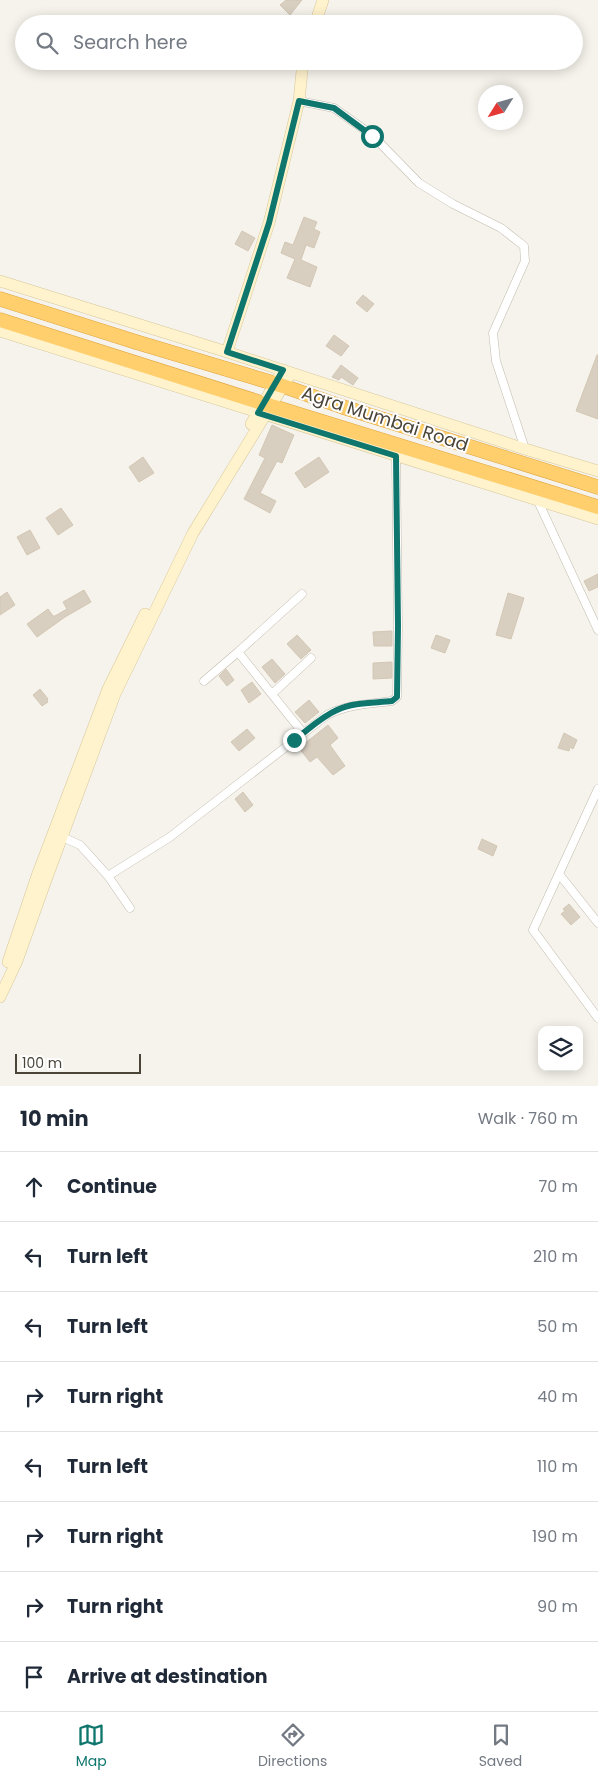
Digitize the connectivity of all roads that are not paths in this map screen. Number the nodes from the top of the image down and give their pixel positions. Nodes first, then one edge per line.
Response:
1 (323, 0) edge
2 (318, 15) edge
3 (302, 70) edge
4 (299, 101) junction
5 (0, 280) edge
6 (0, 298) edge
7 (0, 320) edge
8 (0, 331) edge
9 (227, 352) junction
10 (287, 372) junction
11 (279, 384) junction
12 (264, 410) junction
13 (525, 449) junction
14 (396, 456) junction
15 (598, 471) edge
16 (598, 487) edge
17 (537, 499) junction
18 (598, 507) edge
19 (598, 519) edge
20 (302, 594) dead end
21 (598, 630) edge
22 (238, 652) junction
23 (311, 658) dead end
24 (204, 681) dead end
25 (272, 694) junction
26 (303, 733) junction
27 (598, 789) edge
28 (62, 837) junction
29 (558, 874) junction
30 (108, 876) junction
31 (130, 908) dead end
32 (598, 923) edge
33 (0, 980) edge
34 (0, 998) edge
35 (598, 1018) edge

1 - 2 street
3 - 4 street
4 - 9 street
4 - 13 street
5 - 9 street
6 - 11 highway, Agra Mumbai Road
7 - 12 highway, Agra Mumbai Road
8 - 12 street
9 - 10 street
10 - 11 street
10 - 13 street
11 - 12 street
11 - 16 highway, Agra Mumbai Road
12 - 14 street
12 - 18 highway, Agra Mumbai Road
12 - 28 street
12 - 33 street
13 - 15 street
14 - 17 street
14 - 26 street
17 - 19 street
17 - 21 street
20 - 22 street
22 - 24 street
22 - 25 street
23 - 25 street
25 - 26 street
26 - 30 street
27 - 29 street
28 - 30 street
28 - 34 street
29 - 32 street
29 - 35 street
30 - 31 street

